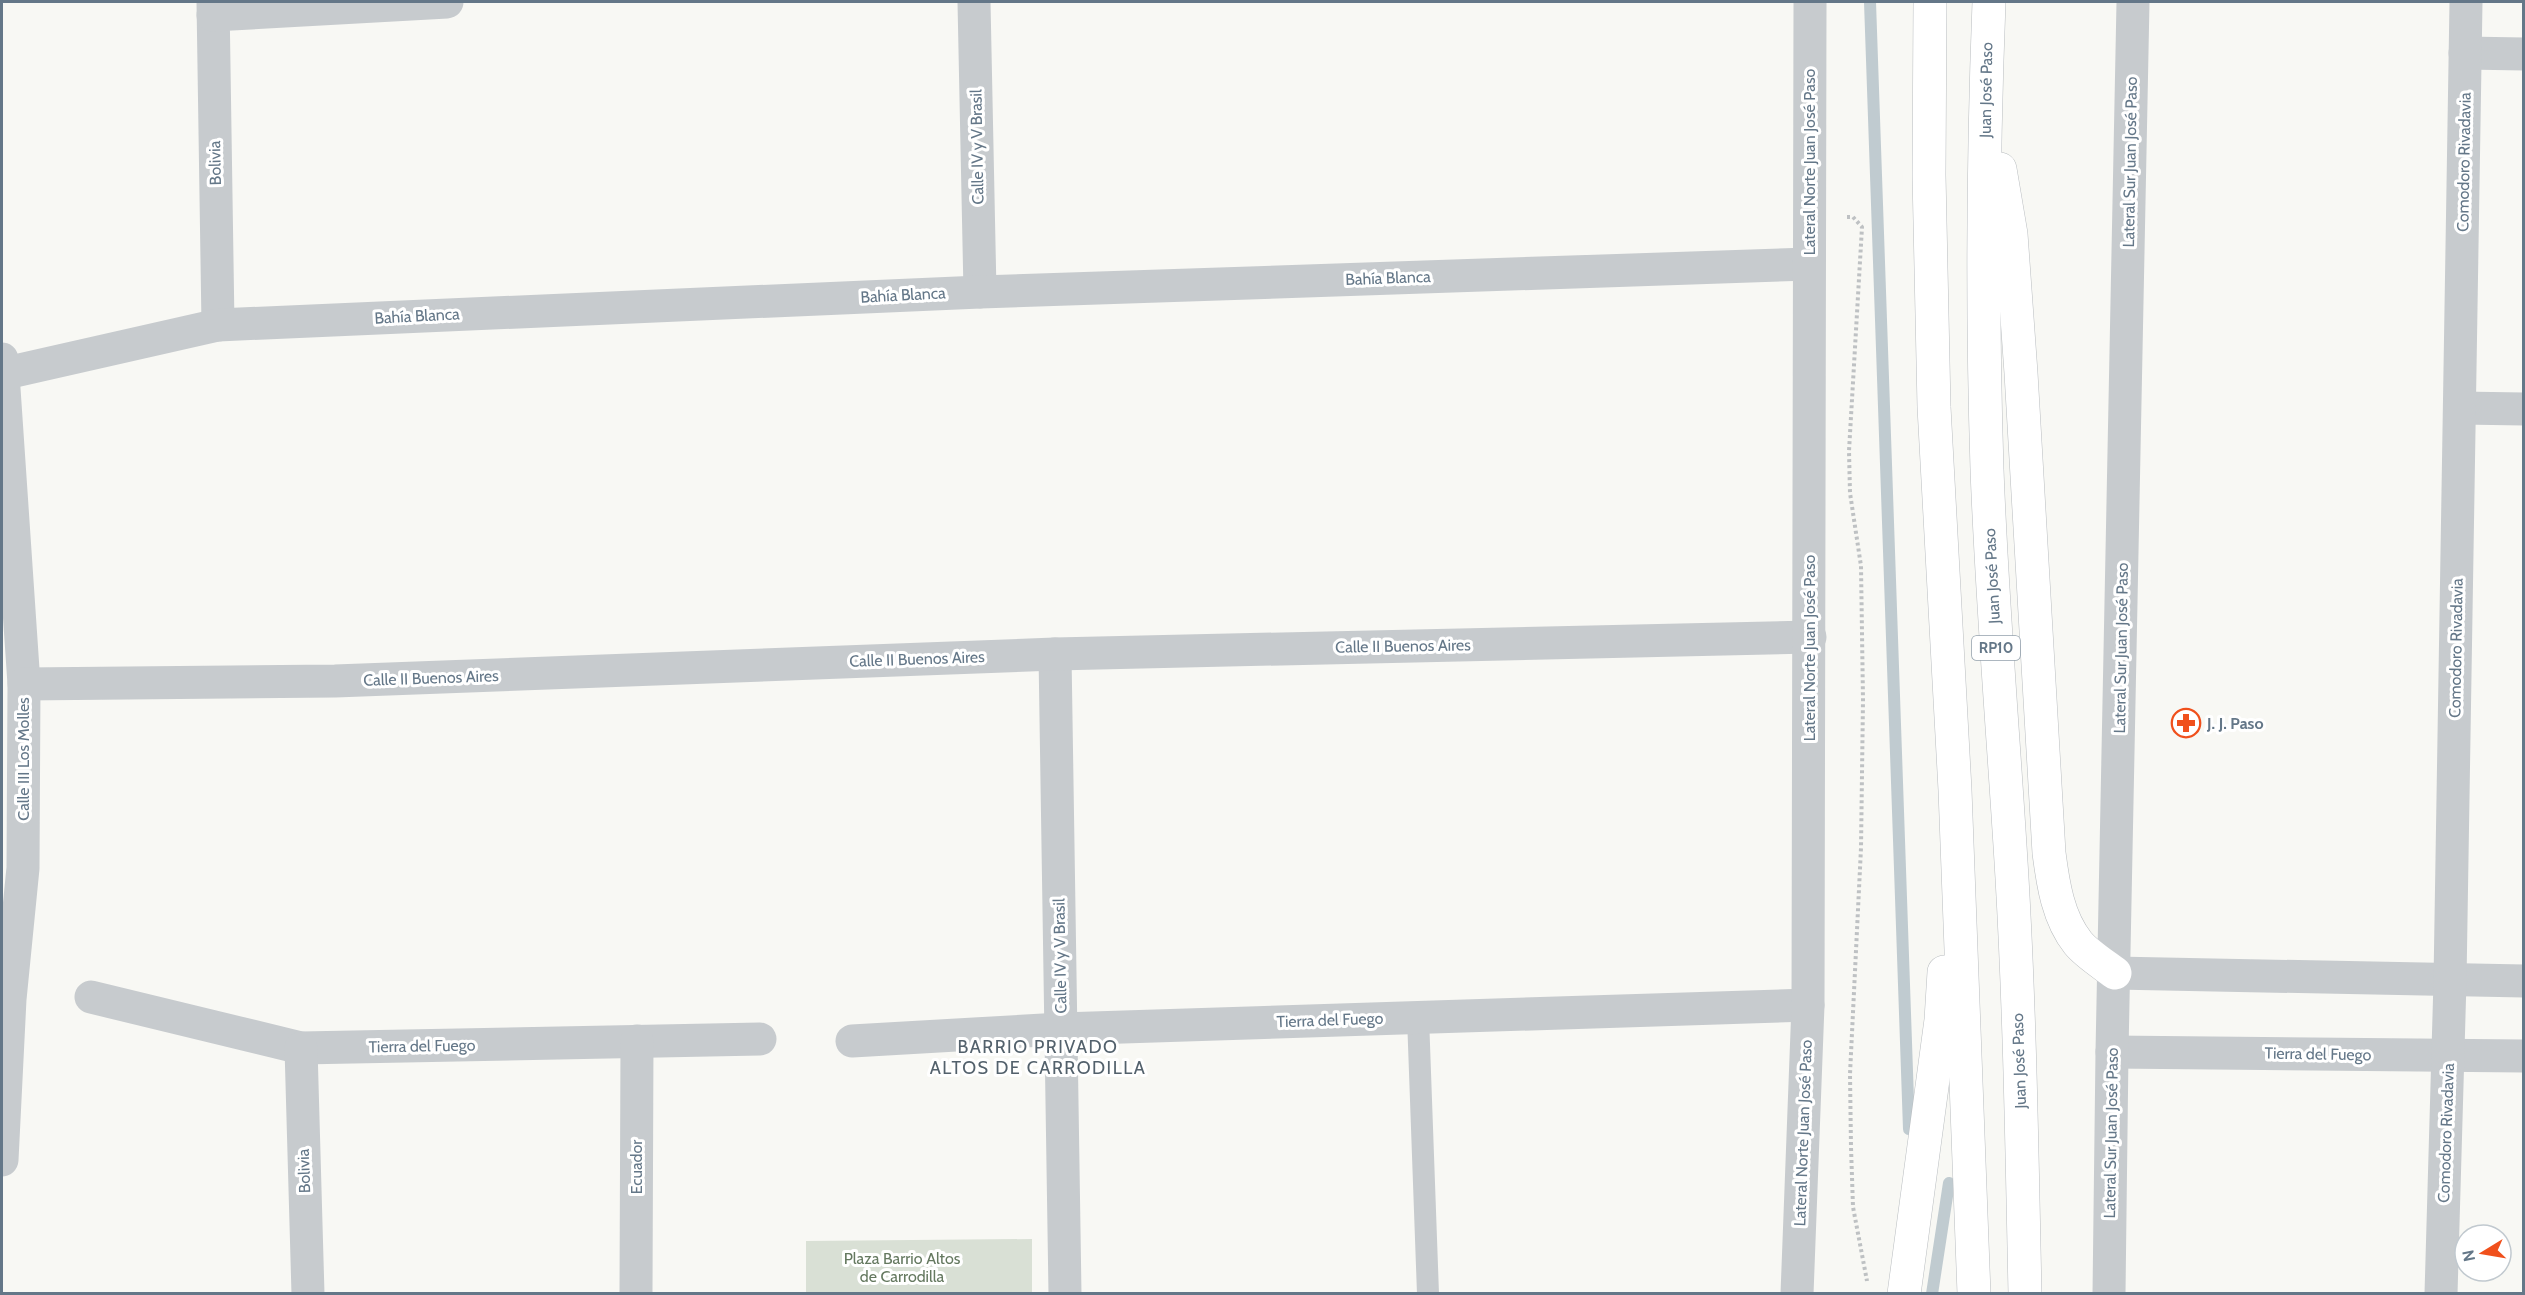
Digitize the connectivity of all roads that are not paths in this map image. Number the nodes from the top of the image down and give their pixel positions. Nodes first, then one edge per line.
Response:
1 (447, 2) edge
2 (974, 2) edge
3 (1810, 2) edge
4 (1929, 2) edge
5 (1989, 2) edge
6 (2133, 2) edge
7 (2466, 2) edge
8 (213, 8) edge
9 (2465, 53) junction
10 (2523, 54) edge
11 (1986, 79) junction
12 (1809, 264) junction
13 (980, 292) junction
14 (218, 325) junction
15 (2, 369) edge
16 (2460, 408) junction
17 (2523, 409) edge
18 (1810, 637) junction
19 (1055, 654) junction
20 (24, 684) junction
21 (1955, 790) junction
22 (2115, 973) junction
23 (2450, 981) junction
24 (2523, 981) edge
25 (91, 997) dead end
26 (5, 999) edge
27 (1808, 1005) junction
28 (1418, 1017) junction
29 (1061, 1029) junction
30 (760, 1039) dead end
31 (637, 1041) junction
32 (852, 1041) dead end
33 (301, 1048) junction
34 (2112, 1052) junction
35 (2448, 1055) junction
36 (2523, 1056) edge
37 (2, 1160) edge
38 (308, 1293) edge
39 (636, 1293) edge
40 (1065, 1293) edge
41 (1428, 1293) edge
42 (1797, 1293) edge
43 (1904, 1293) edge
44 (1974, 1293) edge
45 (2025, 1293) edge
46 (2109, 1293) edge
47 (2441, 1293) edge

1 - 8 street
2 - 13 street, Calle IV y V Brasil
3 - 12 street, Lateral Norte Juan José Paso
4 - 21 highway, RP10
5 - 11 highway, Juan José Paso / RP10
6 - 22 street, Lateral Sur Juan José Paso
7 - 9 street, Comodoro Rivadavia
8 - 14 street, Bolivia
9 - 10 street
9 - 16 street, Comodoro Rivadavia
11 - 22 highway
11 - 45 highway, Juan José Paso / RP10
12 - 13 street, Bahía Blanca
12 - 18 street, Lateral Norte Juan José Paso
13 - 14 street, Bahía Blanca
14 - 15 street, Bahía Blanca
15 - 20 street, Calle III Los Molles
16 - 17 street
16 - 23 street, Comodoro Rivadavia
18 - 19 street, Calle II Buenos Aires
18 - 27 street, Lateral Norte Juan José Paso
19 - 20 street, Calle II Buenos Aires
19 - 29 street, Calle IV y V Brasil
20 - 26 street, Calle III Los Molles
21 - 43 highway
21 - 44 highway, RP10
22 - 23 street
22 - 34 street, Lateral Sur Juan José Paso
23 - 24 street
23 - 35 street, Comodoro Rivadavia
25 - 33 street, Tierra del Fuego
26 - 37 street, Calle III Los Molles
27 - 28 street, Tierra del Fuego
27 - 42 street, Lateral Norte Juan José Paso
28 - 29 street, Tierra del Fuego
28 - 41 lane
29 - 32 street, Tierra del Fuego
29 - 40 street, Calle IV y V Brasil
30 - 31 street, Tierra del Fuego
31 - 33 street, Tierra del Fuego
31 - 39 street, Ecuador
33 - 38 street, Bolivia
34 - 35 street, Tierra del Fuego
34 - 46 street, Lateral Sur Juan José Paso
35 - 36 street, Tierra del Fuego
35 - 47 street, Comodoro Rivadavia

